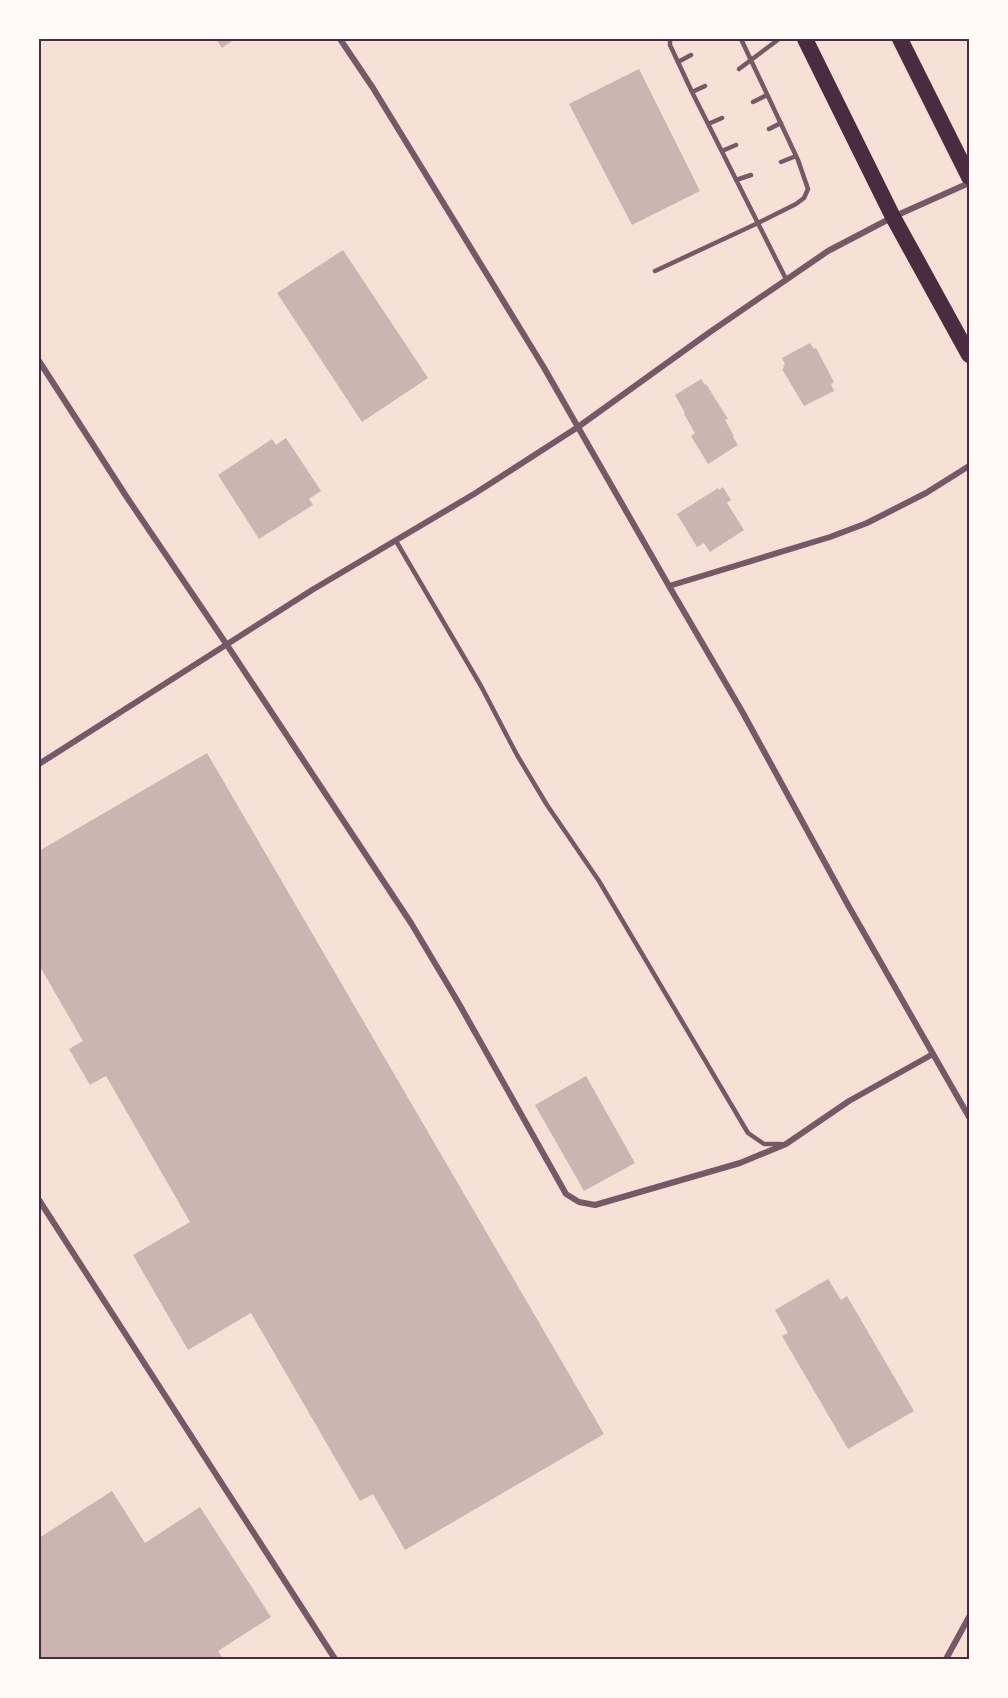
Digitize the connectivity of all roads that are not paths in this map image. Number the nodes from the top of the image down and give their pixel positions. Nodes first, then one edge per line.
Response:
1 (340, 39) edge
2 (670, 39) edge
3 (741, 39) edge
4 (779, 39) edge
5 (805, 39) edge
6 (900, 39) edge
7 (691, 55) dead end
8 (752, 60) junction
9 (678, 62) junction
10 (739, 69) dead end
11 (705, 86) dead end
12 (693, 92) junction
13 (767, 95) junction
14 (753, 102) dead end
15 (722, 118) dead end
16 (781, 123) junction
17 (708, 124) junction
18 (769, 129) dead end
19 (735, 145) dead end
20 (722, 151) junction
21 (796, 156) junction
22 (781, 162) dead end
23 (751, 175) dead end
24 (969, 177) edge
25 (736, 180) junction
26 (969, 183) edge
27 (893, 217) junction
28 (758, 223) junction
29 (655, 271) dead end
30 (786, 279) junction
31 (969, 355) edge
32 (39, 361) edge
33 (578, 427) junction
34 (969, 466) edge
35 (396, 541) junction
36 (669, 586) junction
37 (227, 645) junction
38 (39, 764) edge
39 (933, 1054) junction
40 (969, 1117) edge
41 (786, 1144) junction
42 (39, 1200) edge
43 (969, 1617) edge
44 (335, 1659) edge
45 (946, 1659) edge

1 - 33 street
2 - 9 lane
3 - 8 lane
4 - 8 lane
5 - 27 highway
6 - 24 highway
7 - 9 lane
8 - 10 lane
8 - 13 lane
9 - 12 lane
11 - 12 lane
12 - 17 lane
13 - 14 lane
13 - 16 lane
15 - 17 lane
16 - 18 lane
16 - 21 lane
17 - 20 lane
19 - 20 lane
20 - 25 lane
21 - 22 lane
21 - 28 lane
23 - 25 lane
25 - 28 lane
26 - 27 street
27 - 30 street
27 - 31 highway
28 - 29 lane
28 - 30 lane
30 - 33 street
32 - 37 street
33 - 35 street
33 - 36 street
34 - 36 street
35 - 37 street
35 - 41 lane
36 - 39 street
37 - 38 street
37 - 41 street
39 - 40 street
39 - 41 street
42 - 44 street
43 - 45 street

